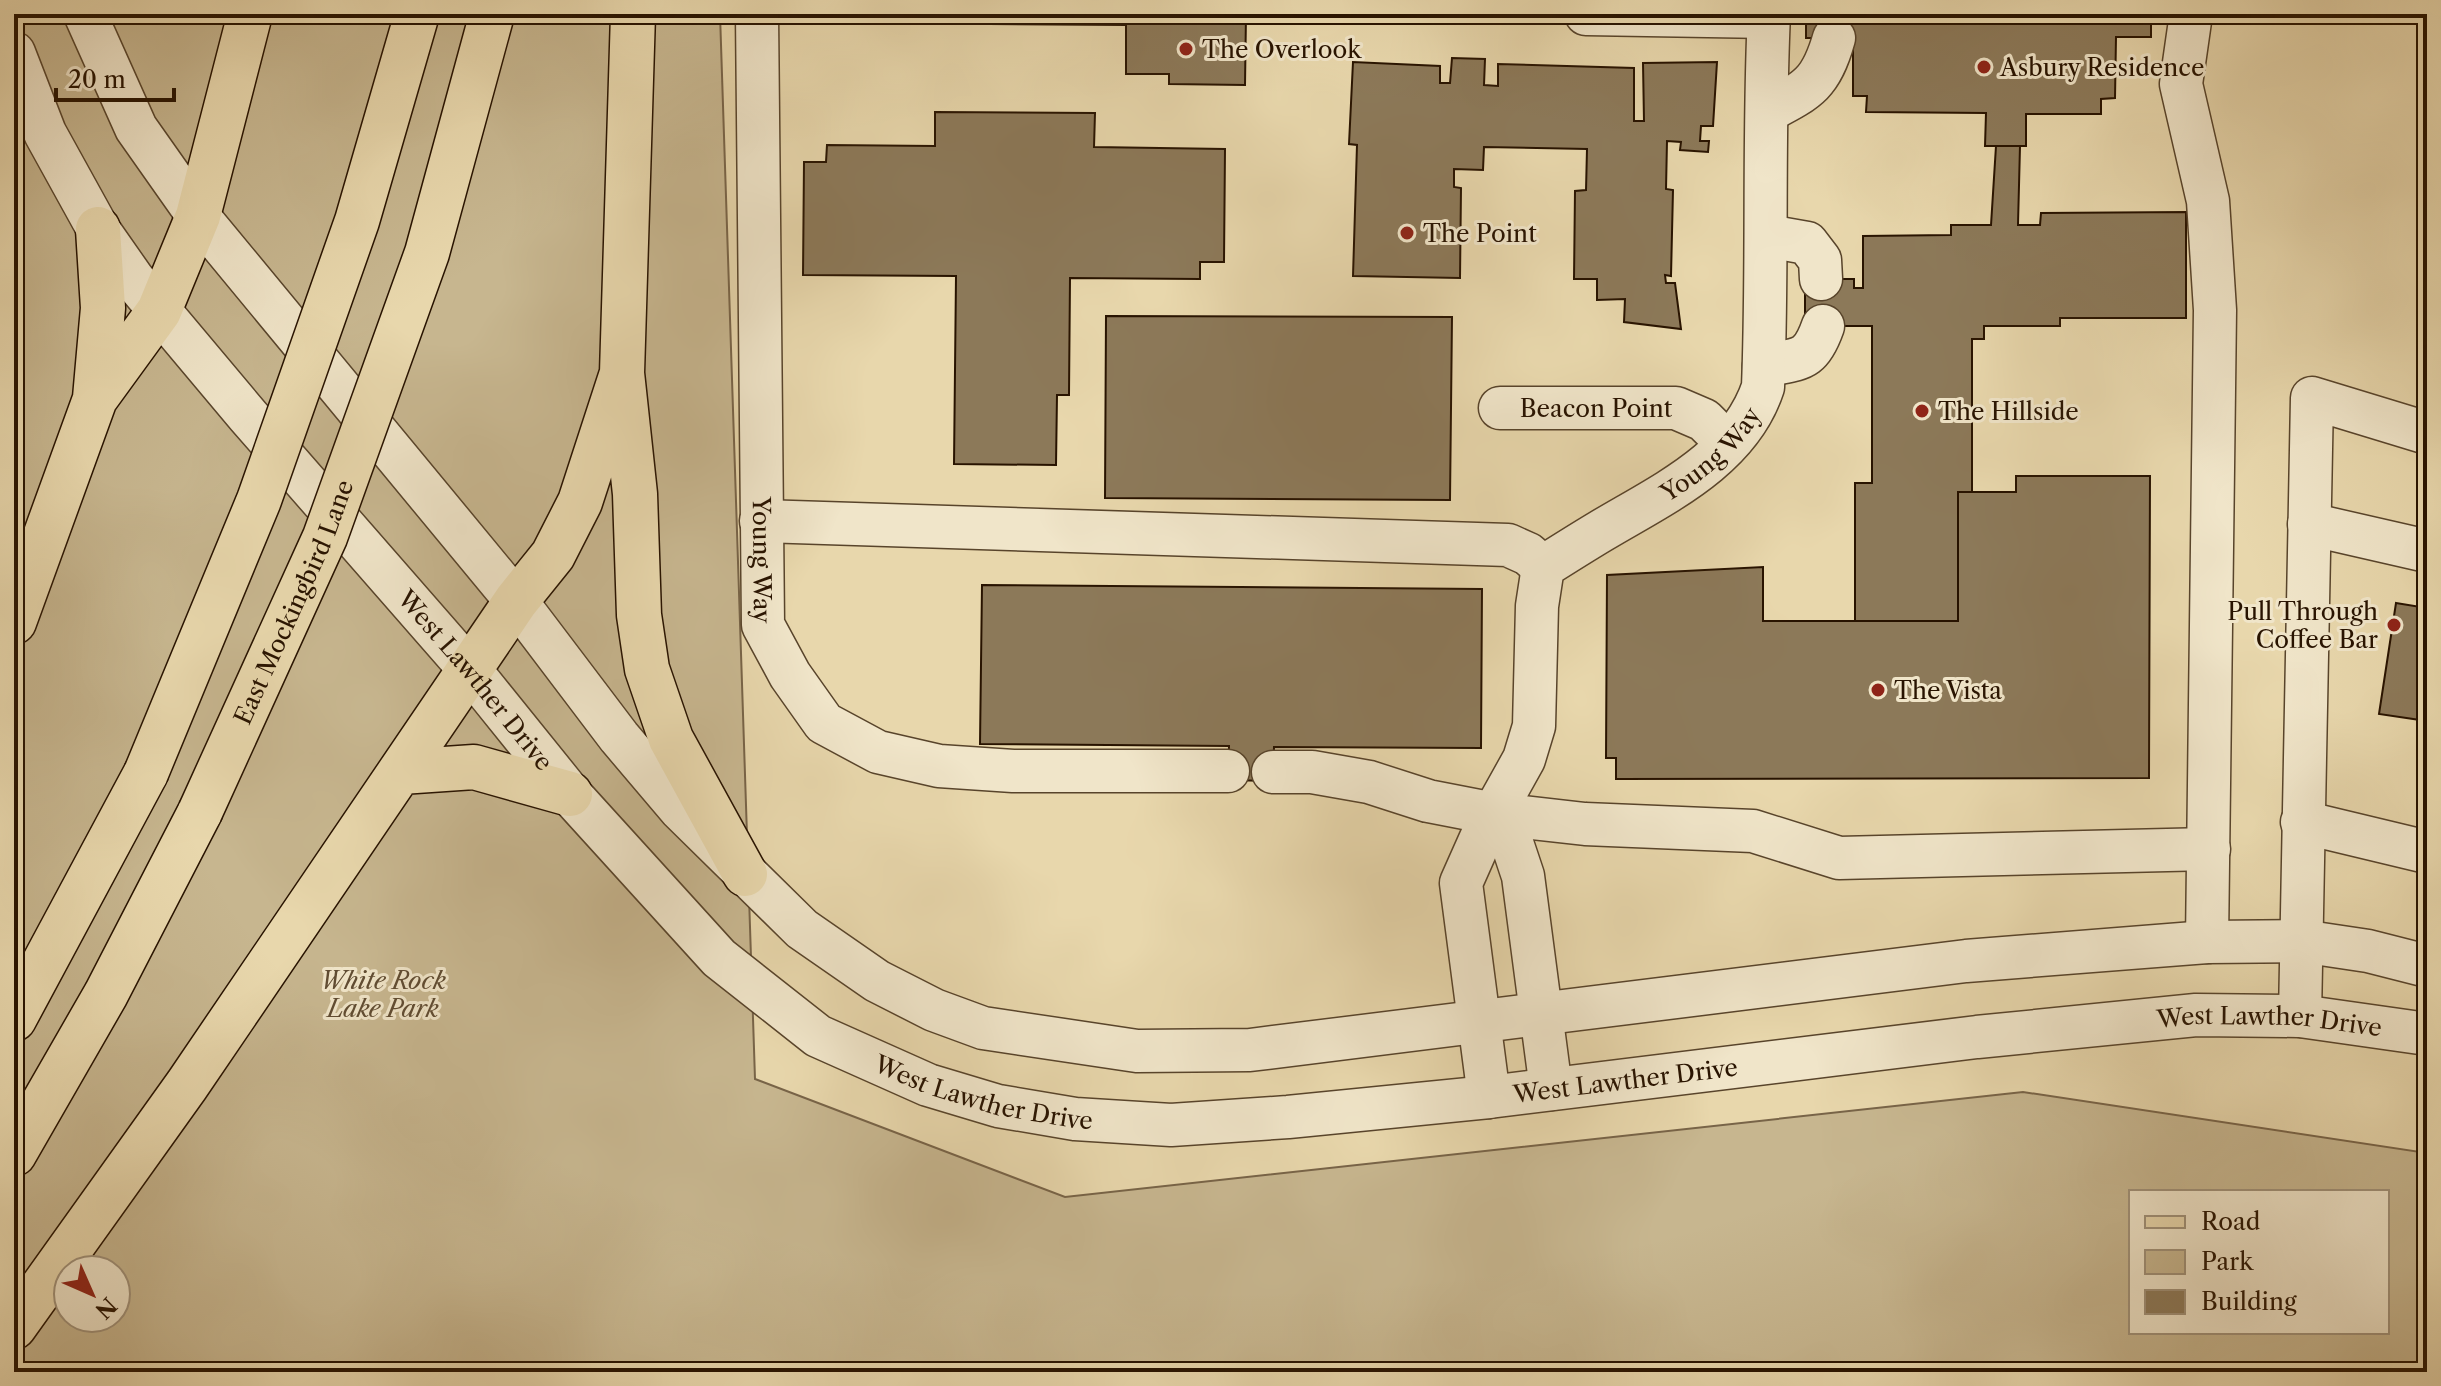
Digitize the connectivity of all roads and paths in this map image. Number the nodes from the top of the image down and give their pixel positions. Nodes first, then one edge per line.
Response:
1 (85, 14) edge
2 (250, 14) edge
3 (417, 14) edge
4 (492, 14) edge
5 (633, 14) edge
6 (757, 14) edge
7 (1586, 14) edge
8 (2191, 14) edge
9 (1769, 15) edge
10 (1834, 38) dead end
11 (14, 53) edge
12 (1768, 111) junction
13 (198, 216) junction
14 (98, 229) junction
15 (1767, 236) junction
16 (1821, 279) dead end
17 (159, 311) junction
18 (1823, 326) dead end
19 (1764, 366) junction
20 (622, 373) junction
21 (95, 399) junction
22 (1500, 408) dead end
23 (2427, 433) edge
24 (1727, 443) junction
25 (761, 521) junction
26 (2309, 524) junction
27 (2427, 551) edge
28 (1543, 567) junction
29 (516, 601) junction
30 (14, 622) edge
31 (470, 670) junction
32 (1228, 771) dead end
33 (401, 772) junction
34 (1273, 772) dead end
35 (570, 794) junction
36 (1495, 814) junction
37 (2302, 822) junction
38 (2209, 849) junction
39 (2427, 852) edge
40 (745, 874) junction
41 (2301, 941) junction
42 (2207, 942) junction
43 (2427, 966) edge
44 (1542, 1013) junction
45 (2300, 1016) junction
46 (14, 1019) edge
47 (1479, 1021) junction
48 (2427, 1034) edge
49 (1551, 1089) junction
50 (1489, 1097) junction
51 (14, 1154) edge
52 (14, 1327) edge

1 - 13 street
2 - 13 main road
3 - 46 main road, bridge
4 - 51 main road, East Mockingbird Lane, bridge
5 - 20 main road
6 - 25 street, Young Way
7 - 9 street
8 - 38 street
9 - 12 street, Young Way
10 - 12 street
11 - 14 street, West Lawther Drive
12 - 15 street, Young Way
13 - 17 main road
13 - 29 street
14 - 17 street, West Lawther Drive
14 - 21 main road
15 - 16 street
15 - 19 street, Young Way
17 - 21 main road
17 - 31 street, West Lawther Drive
18 - 19 street
19 - 24 street, Young Way
20 - 29 main road
20 - 40 main road
21 - 30 main road
22 - 24 street, Beacon Point
23 - 26 street
24 - 28 street, Young Way
25 - 28 street
25 - 32 street, Young Way
26 - 27 street
26 - 37 street
28 - 36 street
29 - 31 main road
29 - 40 street
31 - 33 main road
31 - 35 street, West Lawther Drive
33 - 35 main road
33 - 52 main road
34 - 36 street
35 - 50 street, West Lawther Drive
36 - 38 street
36 - 44 street
36 - 47 street
37 - 39 street
37 - 41 street
38 - 42 street
40 - 47 street
41 - 42 street
41 - 43 street
41 - 45 street
42 - 44 street
44 - 47 street
44 - 49 street
45 - 48 street, West Lawther Drive
45 - 49 street, West Lawther Drive
47 - 50 street
49 - 50 street, West Lawther Drive

